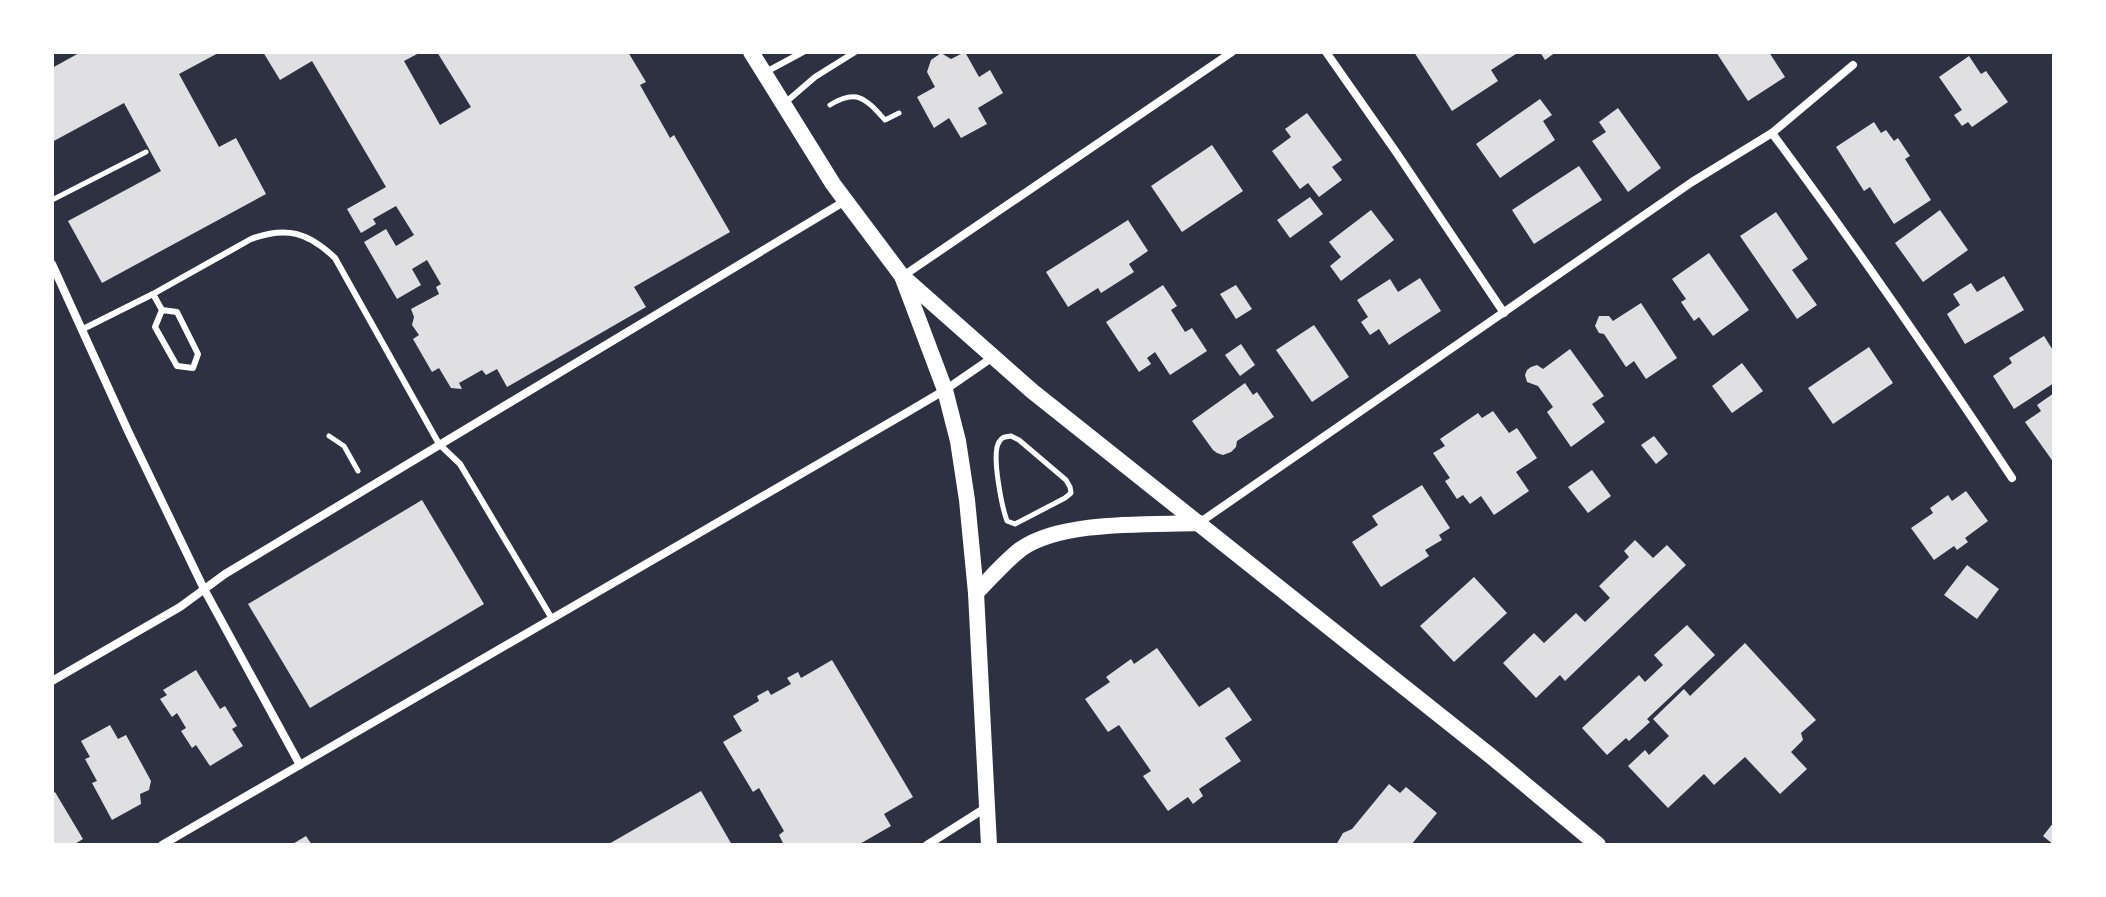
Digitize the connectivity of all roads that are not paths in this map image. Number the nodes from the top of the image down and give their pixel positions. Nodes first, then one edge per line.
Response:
1 (751, 52) edge
2 (803, 52) edge
3 (855, 52) edge
4 (1232, 52) edge
5 (1326, 52) edge
6 (1853, 65) dead end
7 (763, 73) junction
8 (783, 104) junction
9 (1772, 133) junction
10 (845, 201) junction
11 (52, 264) edge
12 (902, 276) junction
13 (153, 294) junction
14 (162, 310) junction
15 (1504, 313) junction
16 (83, 329) junction
17 (993, 356) junction
18 (945, 390) junction
19 (439, 444) junction
20 (2012, 478) dead end
21 (1199, 523) junction
22 (204, 589) junction
23 (976, 593) junction
24 (551, 617) junction
25 (52, 681) edge
26 (300, 765) junction
27 (988, 806) junction
28 (162, 845) edge
29 (927, 845) edge
30 (989, 845) edge
31 (1598, 845) edge

1 - 7 main road
2 - 7 lane
3 - 8 lane
4 - 12 street
5 - 15 street
6 - 9 street
7 - 8 main road
8 - 10 main road
9 - 15 street
9 - 20 street
10 - 12 main road
10 - 19 street
11 - 16 street
12 - 17 main road
12 - 18 main road
13 - 14 lane
13 - 16 lane
13 - 19 lane
14 - 14 lane
15 - 21 street
16 - 22 street
17 - 18 street
17 - 21 main road
18 - 23 main road
18 - 24 street
19 - 22 street
19 - 24 lane
21 - 23 main road
21 - 31 main road
22 - 25 street
22 - 26 street
23 - 27 main road
24 - 26 street
26 - 28 street
27 - 29 street
27 - 30 main road

